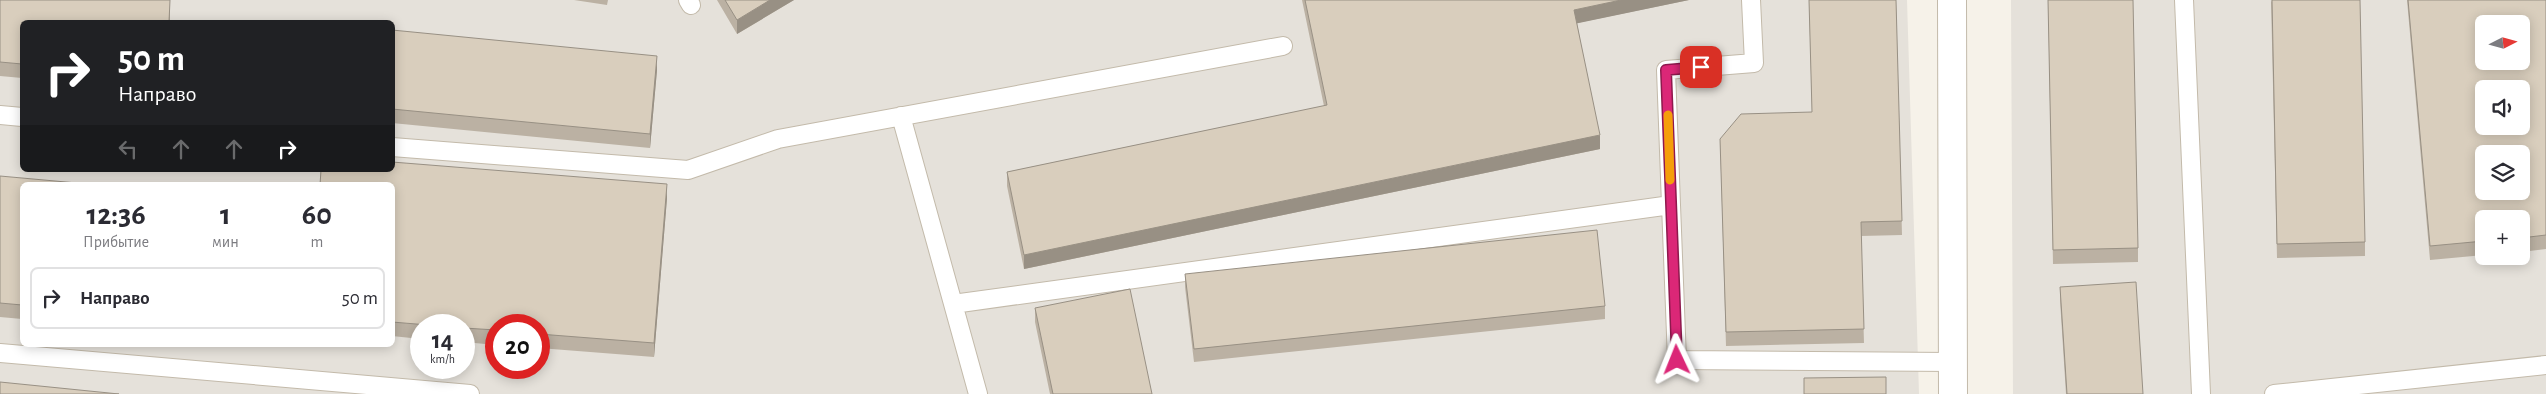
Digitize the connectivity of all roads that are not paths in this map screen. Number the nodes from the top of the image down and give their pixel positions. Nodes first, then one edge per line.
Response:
1 (1751, 0) edge
2 (1952, 0) edge
3 (2184, 0) edge
4 (1283, 46) dead end
5 (0, 116) edge
6 (901, 116) junction
7 (20, 117) edge
8 (395, 147) edge
9 (1671, 205) junction
10 (953, 304) junction
11 (0, 353) edge
12 (1953, 362) junction
13 (2546, 365) edge
14 (470, 394) edge
15 (978, 394) edge
16 (1953, 394) edge
17 (2201, 394) edge
18 (2274, 394) edge

1 - 9 lane
2 - 12 street
3 - 17 lane
4 - 6 lane
5 - 7 lane
6 - 8 lane
6 - 10 lane
9 - 10 lane
9 - 12 lane
10 - 15 lane
11 - 14 lane
12 - 16 street
13 - 18 lane

